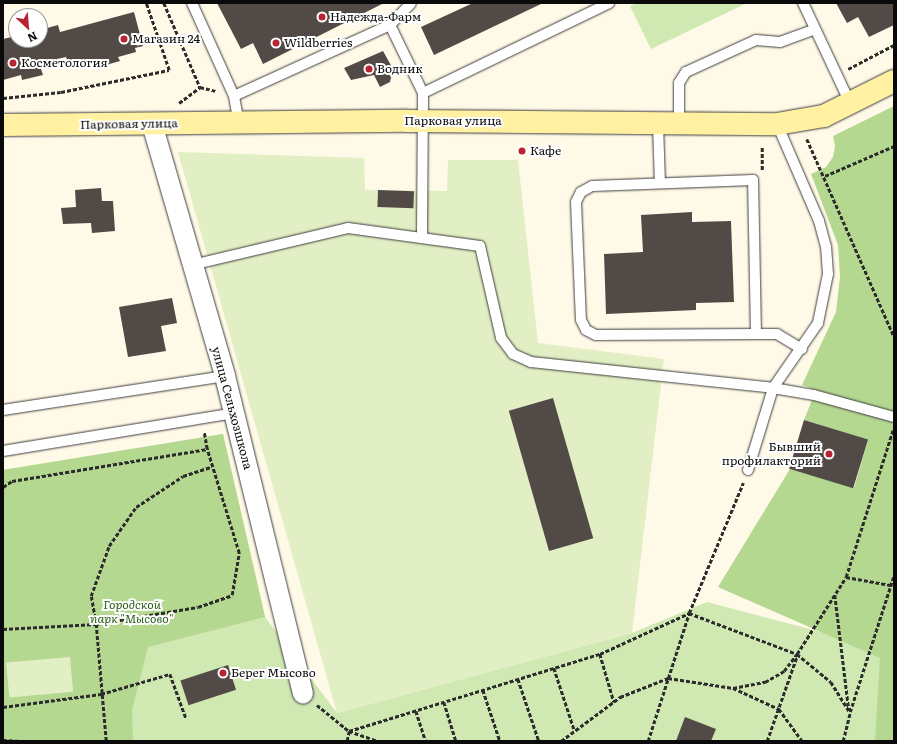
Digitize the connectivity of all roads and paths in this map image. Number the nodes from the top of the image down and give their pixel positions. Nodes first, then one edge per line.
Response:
1 (146, 3) edge
2 (164, 3) edge
3 (192, 3) edge
4 (410, 3) edge
5 (609, 3) edge
6 (803, 3) edge
7 (390, 25) junction
8 (815, 29) junction
9 (894, 45) edge
10 (836, 74) junction
11 (894, 81) edge
12 (423, 93) junction
13 (234, 96) junction
14 (3, 98) edge
15 (850, 103) junction
16 (423, 121) junction
17 (239, 123) junction
18 (3, 124) edge
19 (152, 124) junction
20 (668, 124) junction
21 (777, 124) junction
22 (805, 135) dead end
23 (894, 146) edge
24 (762, 147) dead end
25 (825, 176) junction
26 (753, 180) junction
27 (660, 183) junction
28 (422, 238) junction
29 (192, 265) junction
30 (756, 334) junction
31 (894, 336) edge
32 (802, 349) junction
33 (225, 376) junction
34 (773, 388) junction
35 (3, 410) edge
36 (234, 413) junction
37 (202, 418) junction
38 (894, 418) edge
39 (894, 427) edge
40 (207, 448) junction
41 (3, 451) edge
42 (211, 467) junction
43 (748, 470) joint
44 (3, 487) edge
45 (894, 575) edge
46 (846, 577) junction
47 (890, 585) junction
48 (835, 594) junction
49 (689, 613) junction
50 (96, 624) junction
51 (3, 629) edge
52 (600, 654) junction
53 (797, 654) junction
54 (554, 668) junction
55 (668, 678) junction
56 (518, 679) junction
57 (733, 688) junction
58 (483, 690) junction
59 (101, 694) junction
60 (303, 694) joint
61 (444, 702) junction
62 (614, 702) junction
63 (3, 707) edge
64 (778, 709) junction
65 (416, 711) junction
66 (850, 712) junction
67 (186, 718) dead end
68 (574, 729) junction
69 (349, 731) junction
70 (3, 740) edge
71 (25, 741) edge
72 (106, 741) edge
73 (347, 741) edge
74 (378, 741) edge
75 (426, 741) edge
76 (456, 741) edge
77 (500, 741) edge
78 (539, 741) edge
79 (561, 741) edge
80 (648, 741) edge
81 (768, 741) edge
82 (802, 741) edge
83 (843, 741) edge

1 - 14 path
2 - 13 path
3 - 13 lane
4 - 7 lane
5 - 12 lane
6 - 8 lane
7 - 12 lane
7 - 13 lane
8 - 10 lane
8 - 20 lane
9 - 10 path
10 - 15 lane
11 - 15 street, Парковая улица
12 - 16 lane
13 - 17 lane
15 - 21 street, Парковая улица
16 - 17 street, Парковая улица
16 - 20 street, Парковая улица
16 - 28 lane
17 - 19 street, Парковая улица
18 - 19 street, Парковая улица
19 - 29 street, улица Сельхозшкола
20 - 21 street, Парковая улица
20 - 27 lane
21 - 32 lane
22 - 25 path
23 - 25 path
24 - 26 path
25 - 31 path
26 - 27 lane
26 - 30 lane
27 - 30 lane
28 - 29 lane
28 - 34 lane
29 - 33 street, улица Сельхозшкола
30 - 32 lane
32 - 34 lane
33 - 35 lane
33 - 36 street, улица Сельхозшкола
34 - 38 lane
34 - 43 lane
36 - 37 lane
36 - 60 street, улица Сельхозшкола
37 - 40 path
37 - 41 lane
39 - 46 path
40 - 42 path
40 - 44 path
42 - 50 path
42 - 50 path
43 - 49 path
45 - 47 path
46 - 47 path
46 - 48 path
47 - 66 path
48 - 53 path
48 - 66 path
49 - 52 path
49 - 53 path
49 - 55 path
50 - 51 path
50 - 59 path
52 - 54 path
52 - 62 path
53 - 57 path
53 - 64 path
53 - 66 path
54 - 56 path
54 - 68 path
55 - 57 path
55 - 62 path
55 - 80 path
56 - 58 path
56 - 78 path
57 - 64 path
58 - 61 path
58 - 77 path
59 - 63 path
59 - 67 path
59 - 72 path
60 - 69 path
61 - 65 path
61 - 76 path
62 - 68 path
64 - 81 path
64 - 82 path
65 - 69 path
65 - 75 path
66 - 83 path
68 - 79 path
69 - 73 path
69 - 74 path
70 - 71 path

